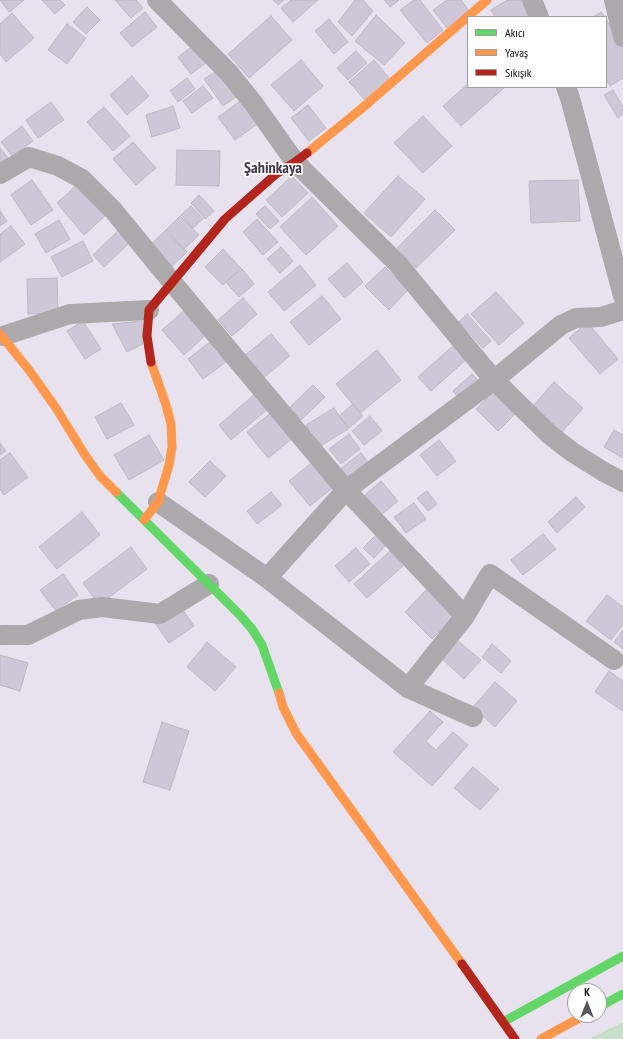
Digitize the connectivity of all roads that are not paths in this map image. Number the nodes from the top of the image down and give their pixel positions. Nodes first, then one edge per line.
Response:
1 (157, 0) edge
2 (487, 0) edge
3 (532, 0) edge
4 (614, 0) edge
5 (469, 16) edge
6 (539, 16) edge
7 (467, 17) edge
8 (623, 37) edge
9 (566, 88) edge
10 (295, 162) junction
11 (0, 174) edge
12 (172, 282) junction
13 (623, 296) edge
14 (149, 310) junction
15 (623, 310) edge
16 (1, 335) edge
17 (494, 380) junction
18 (623, 482) edge
19 (346, 490) junction
20 (158, 502) junction
21 (144, 520) junction
22 (267, 578) junction
23 (209, 584) junction
24 (465, 616) junction
25 (2, 635) dead end
26 (614, 660) dead end
27 (408, 688) junction
28 (473, 717) dead end
29 (623, 956) edge
30 (623, 994) edge
31 (607, 1003) edge
32 (503, 1022) junction
33 (570, 1023) edge
34 (515, 1039) edge
35 (541, 1039) edge

1 - 10 street
2 - 5 street
3 - 6 street
4 - 8 street
7 - 10 street
9 - 13 street
10 - 12 street
10 - 17 street
11 - 12 street
12 - 14 street
12 - 19 street
14 - 16 street
14 - 20 street
15 - 17 street
16 - 21 street
17 - 18 street
17 - 19 street
19 - 22 street
19 - 24 street
20 - 21 street
20 - 22 street
21 - 23 street
22 - 27 street
23 - 25 street
23 - 32 street
24 - 26 street
24 - 27 street
27 - 28 street
29 - 32 street
30 - 31 street
32 - 34 street
33 - 35 street

